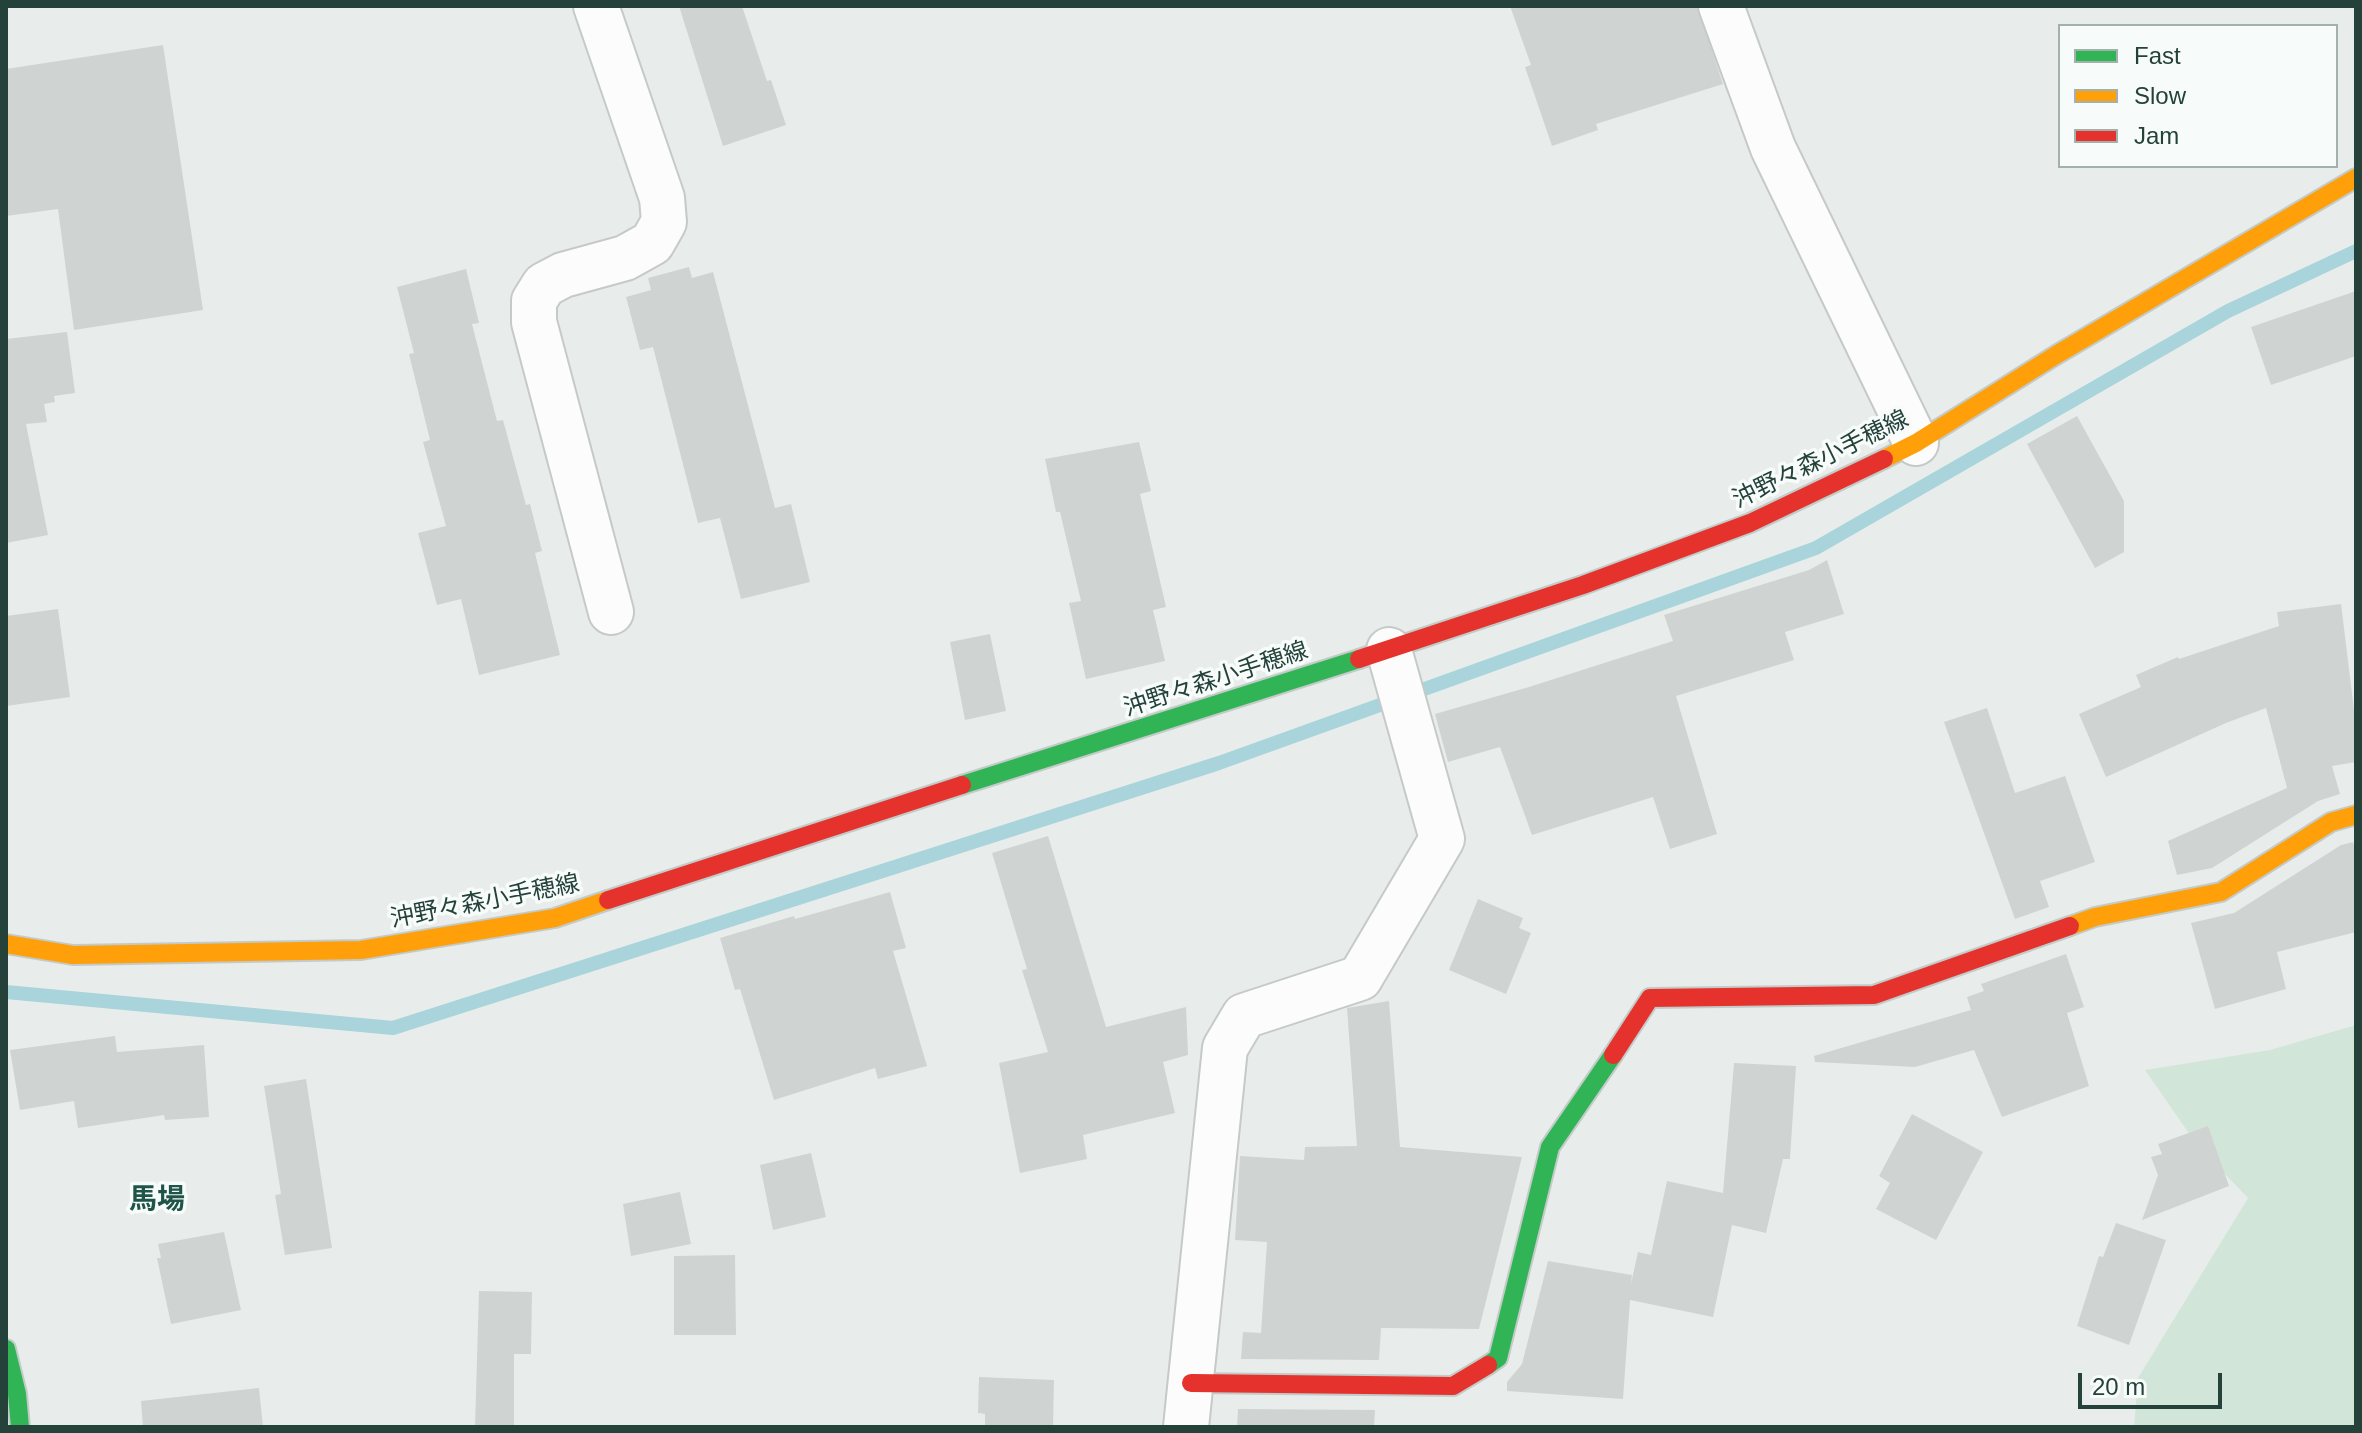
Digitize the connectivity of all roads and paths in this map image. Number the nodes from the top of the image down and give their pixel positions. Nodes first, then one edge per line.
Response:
1 (596, 6) edge
2 (1721, 6) edge
3 (2356, 178) edge
4 (1916, 443) junction
5 (611, 612) dead end
6 (1389, 650) junction
7 (2356, 815) edge
8 (6, 944) edge
9 (6, 1349) edge
10 (1191, 1383) junction
11 (20, 1427) edge
12 (1186, 1427) edge

1 - 5 street
2 - 4 street
3 - 4 main road, 沖野々森小手穂線
4 - 6 main road, 沖野々森小手穂線
6 - 8 main road, 沖野々森小手穂線
6 - 10 street
7 - 10 main road
9 - 11 main road
10 - 12 street

